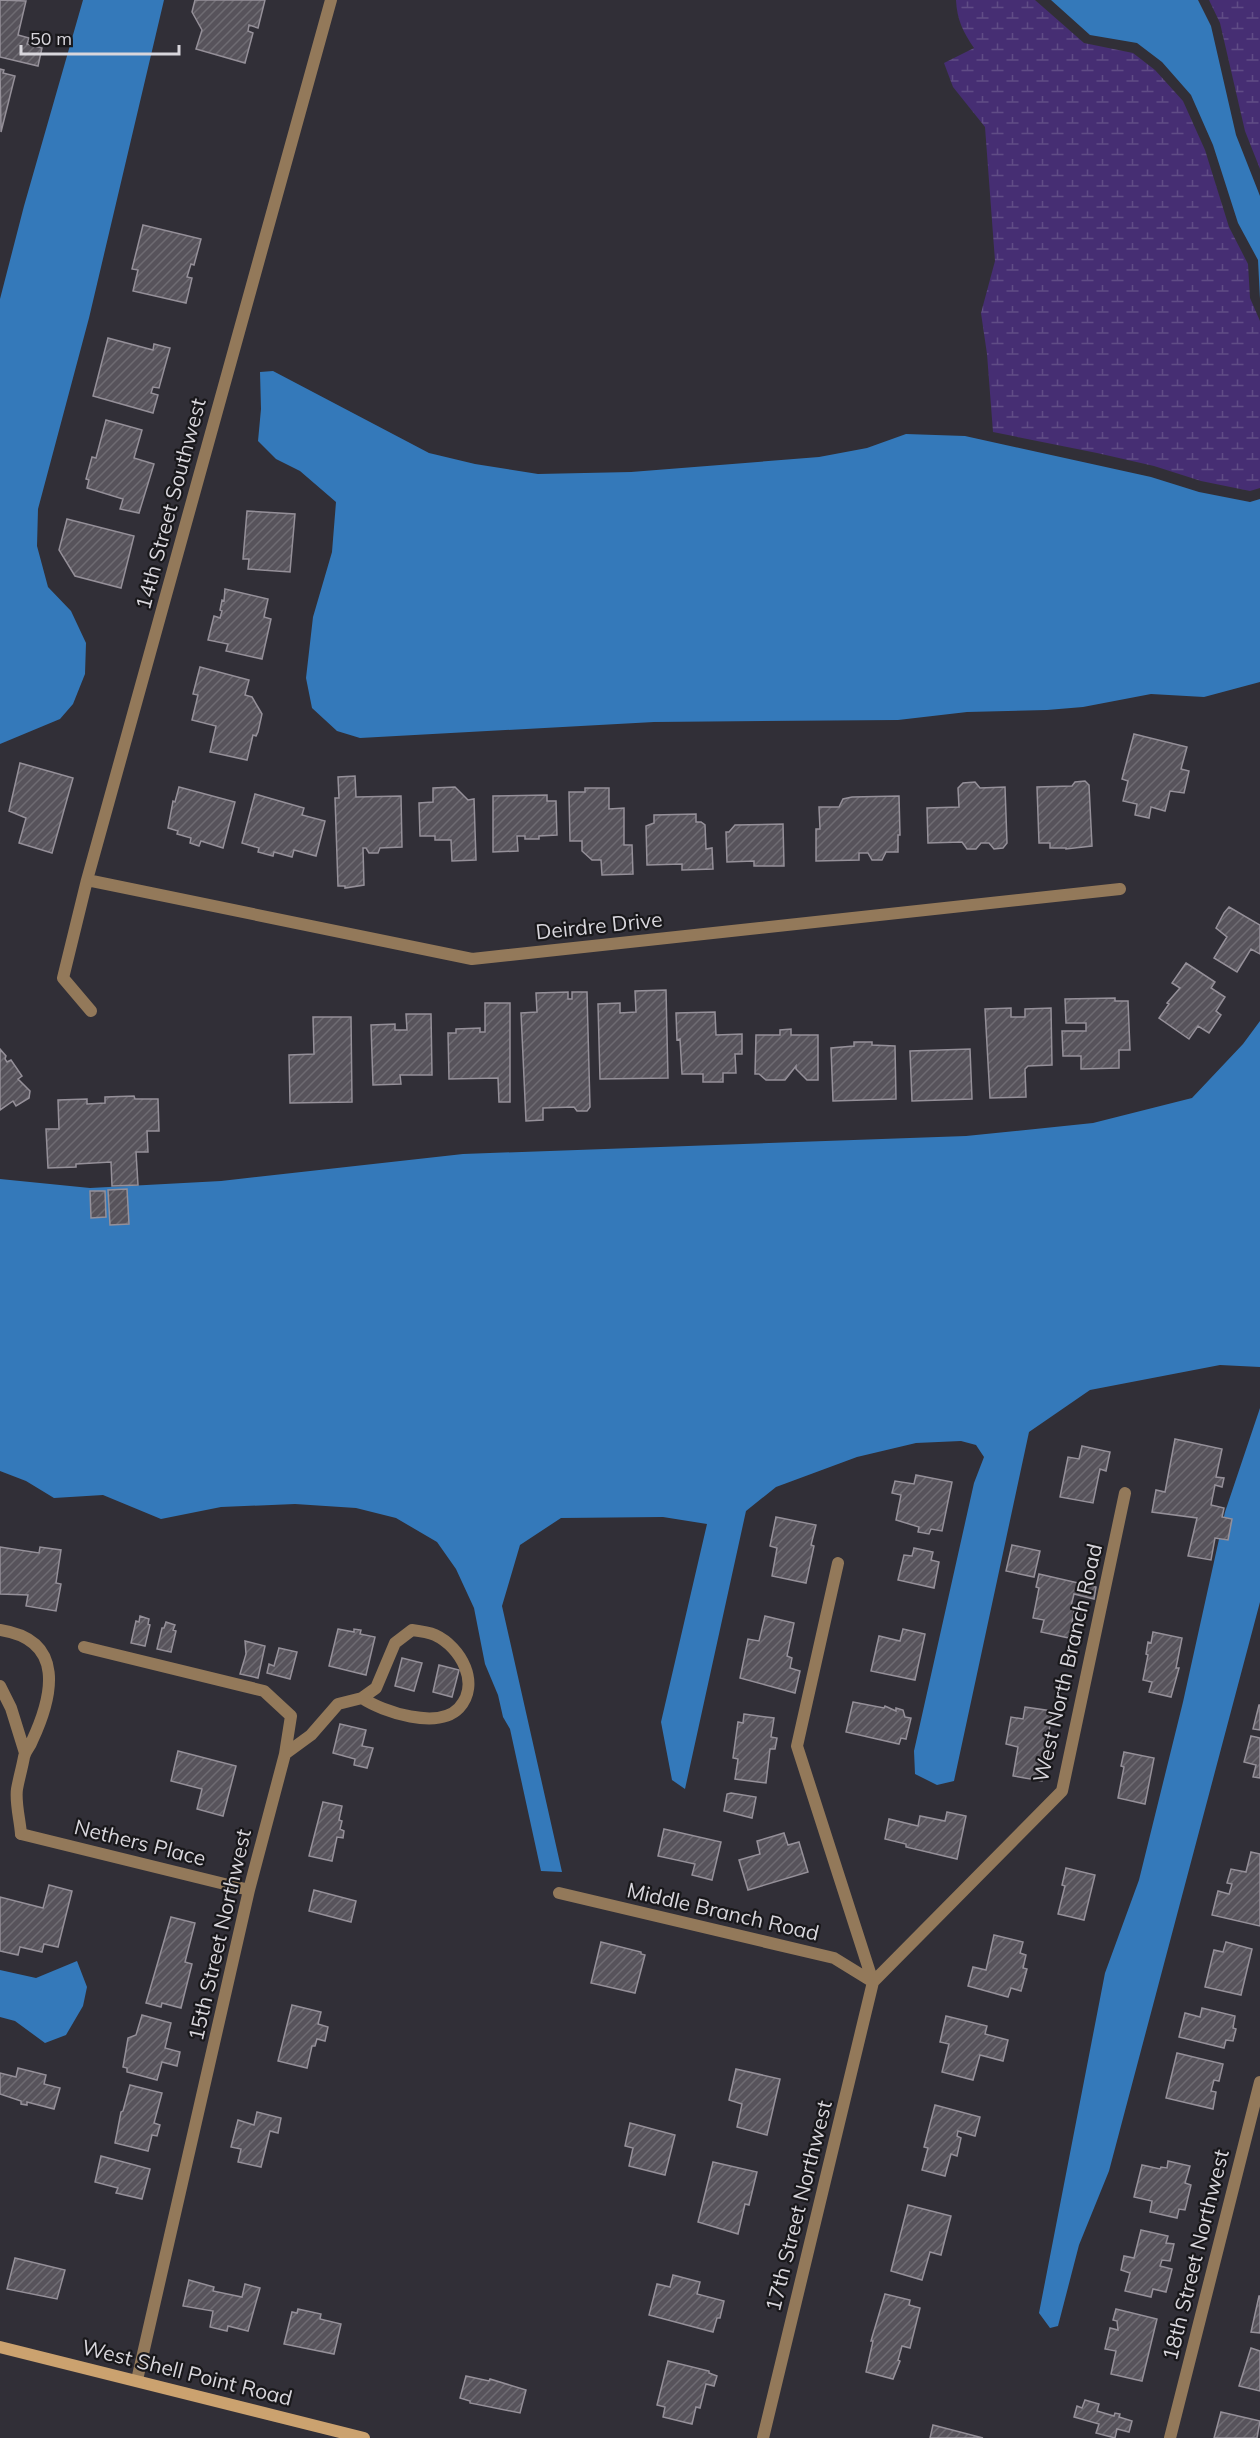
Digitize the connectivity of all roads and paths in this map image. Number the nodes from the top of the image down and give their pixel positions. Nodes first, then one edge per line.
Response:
1 (331, 0) edge
2 (87, 880) junction
3 (1120, 889) dead end
4 (91, 1011) dead end
5 (1125, 1493) dead end
6 (838, 1563) dead end
7 (0, 1630) edge
8 (84, 1647) dead end
9 (0, 1686) edge
10 (362, 1698) junction
11 (25, 1753) junction
12 (285, 1754) junction
13 (249, 1890) junction
14 (559, 1893) dead end
15 (873, 1982) junction
16 (1260, 2082) edge
17 (0, 2347) edge
18 (137, 2380) junction
19 (358, 2437) edge
20 (763, 2438) edge
21 (1170, 2438) edge

1 - 2 street, 14th Street Southwest
2 - 3 street, Deirdre Drive
2 - 4 street, 14th Street Southwest
5 - 15 street, West North Branch Road
6 - 15 street
7 - 11 street
8 - 12 street, 15th Street Northwest
9 - 11 street
10 - 10 street
10 - 12 street
11 - 13 street, Nethers Place
12 - 13 street, 15th Street Northwest
13 - 18 street, 15th Street Northwest
14 - 15 street, Middle Branch Road
15 - 20 street, 17th Street Northwest
16 - 21 street, 18th Street Northwest
17 - 18 street, West Shell Point Road
18 - 19 street, West Shell Point Road

